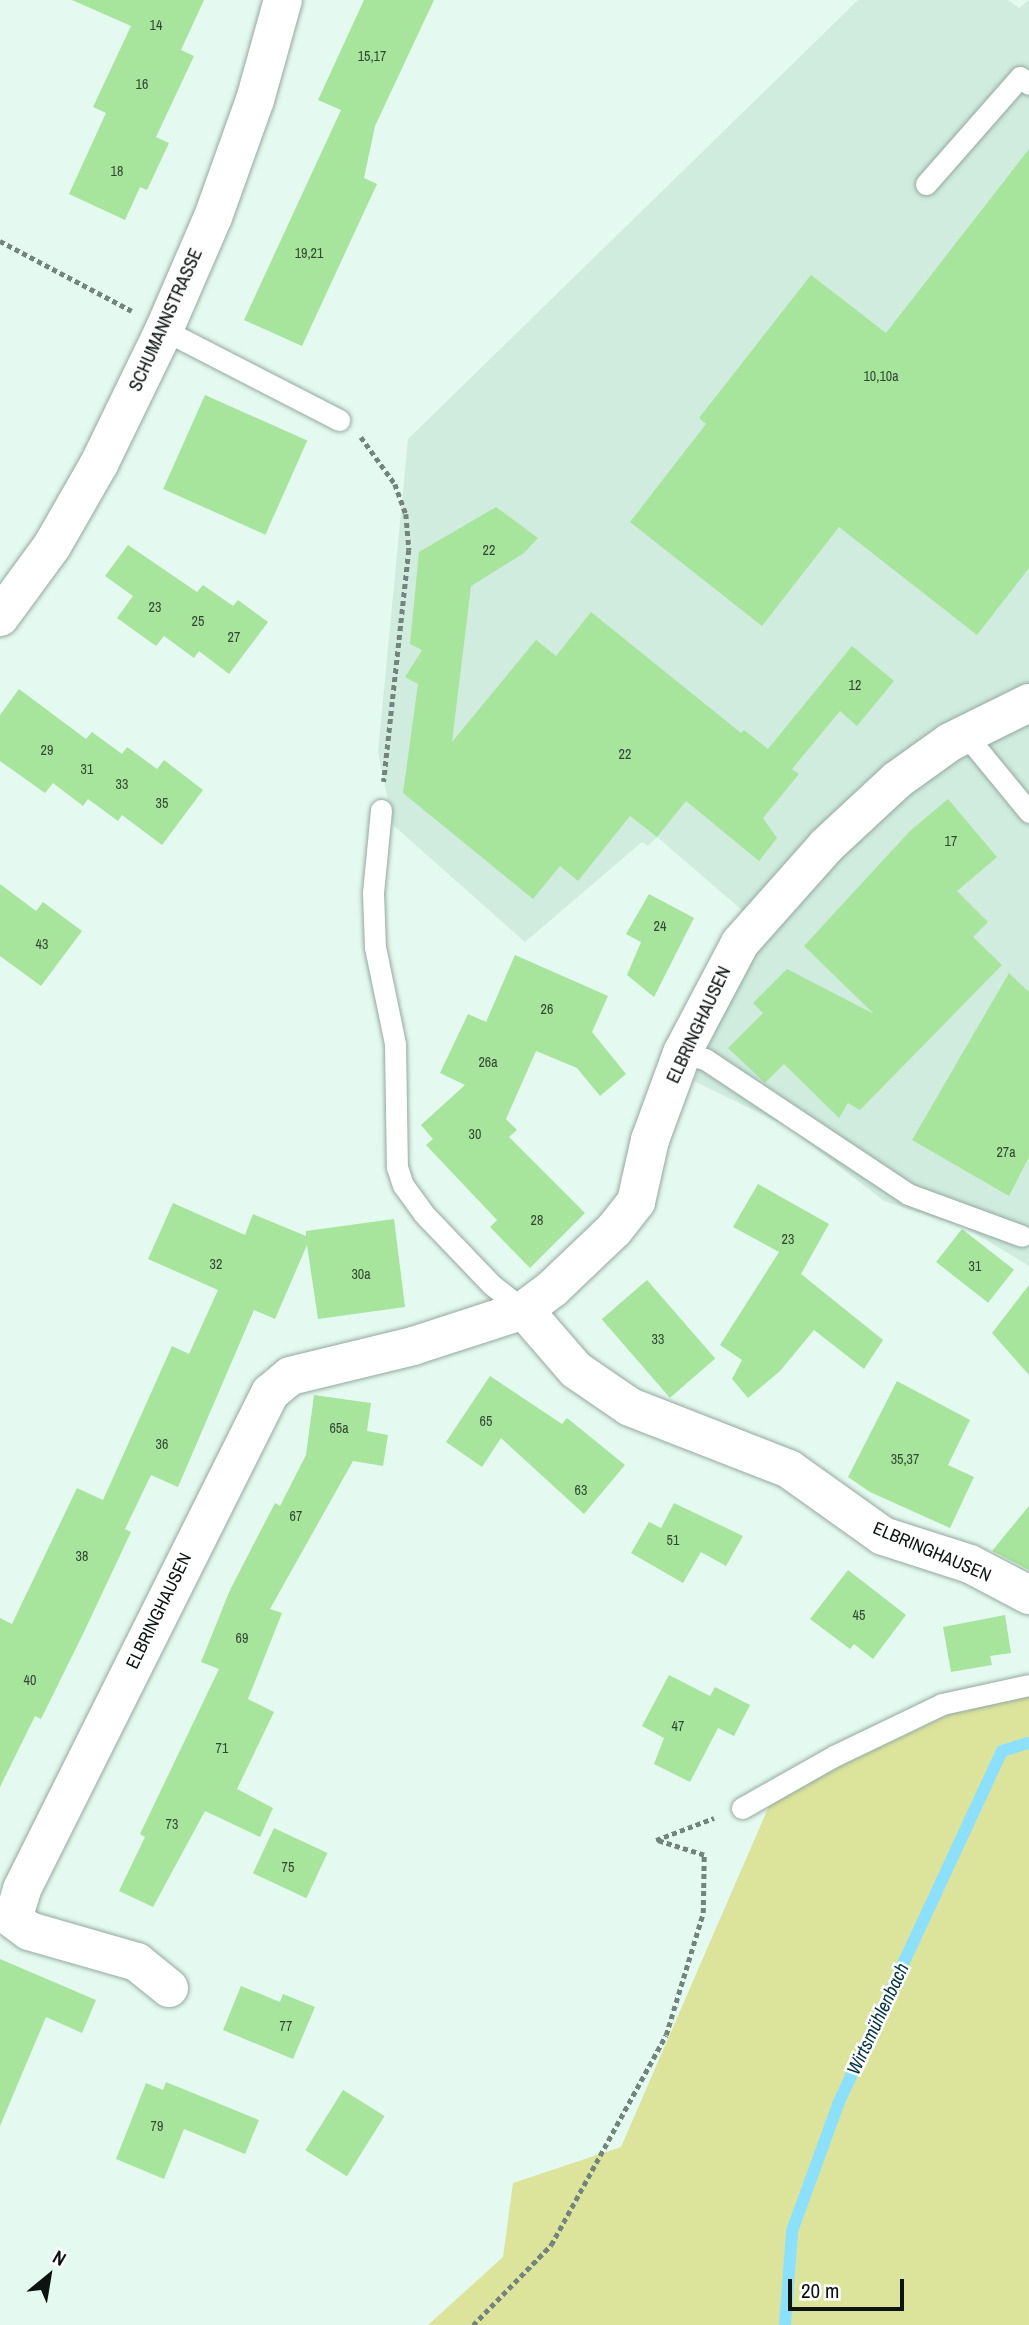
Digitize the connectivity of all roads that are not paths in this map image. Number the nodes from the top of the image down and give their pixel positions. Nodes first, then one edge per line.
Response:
1 (283, 0) edge
2 (1029, 83) edge
3 (926, 184) dead end
4 (163, 330) junction
5 (339, 419) road end
6 (0, 617) edge
7 (1029, 703) edge
8 (965, 734) junction
9 (382, 810) road end
10 (1029, 812) edge
11 (682, 1054) junction
12 (1022, 1236) dead end
13 (524, 1310) junction
14 (1029, 1595) edge
15 (1029, 1685) edge
16 (741, 1808) road end
17 (169, 1988) dead end

1 - 4 street, SCHUMANNSTRASSE
2 - 3 lane
4 - 5 lane
4 - 6 street, SCHUMANNSTRASSE
7 - 8 street, ELBRINGHAUSEN
8 - 10 lane
8 - 11 street, ELBRINGHAUSEN
9 - 13 lane
11 - 12 lane
11 - 13 street, ELBRINGHAUSEN
13 - 14 street, ELBRINGHAUSEN
13 - 17 street, ELBRINGHAUSEN
15 - 16 lane

